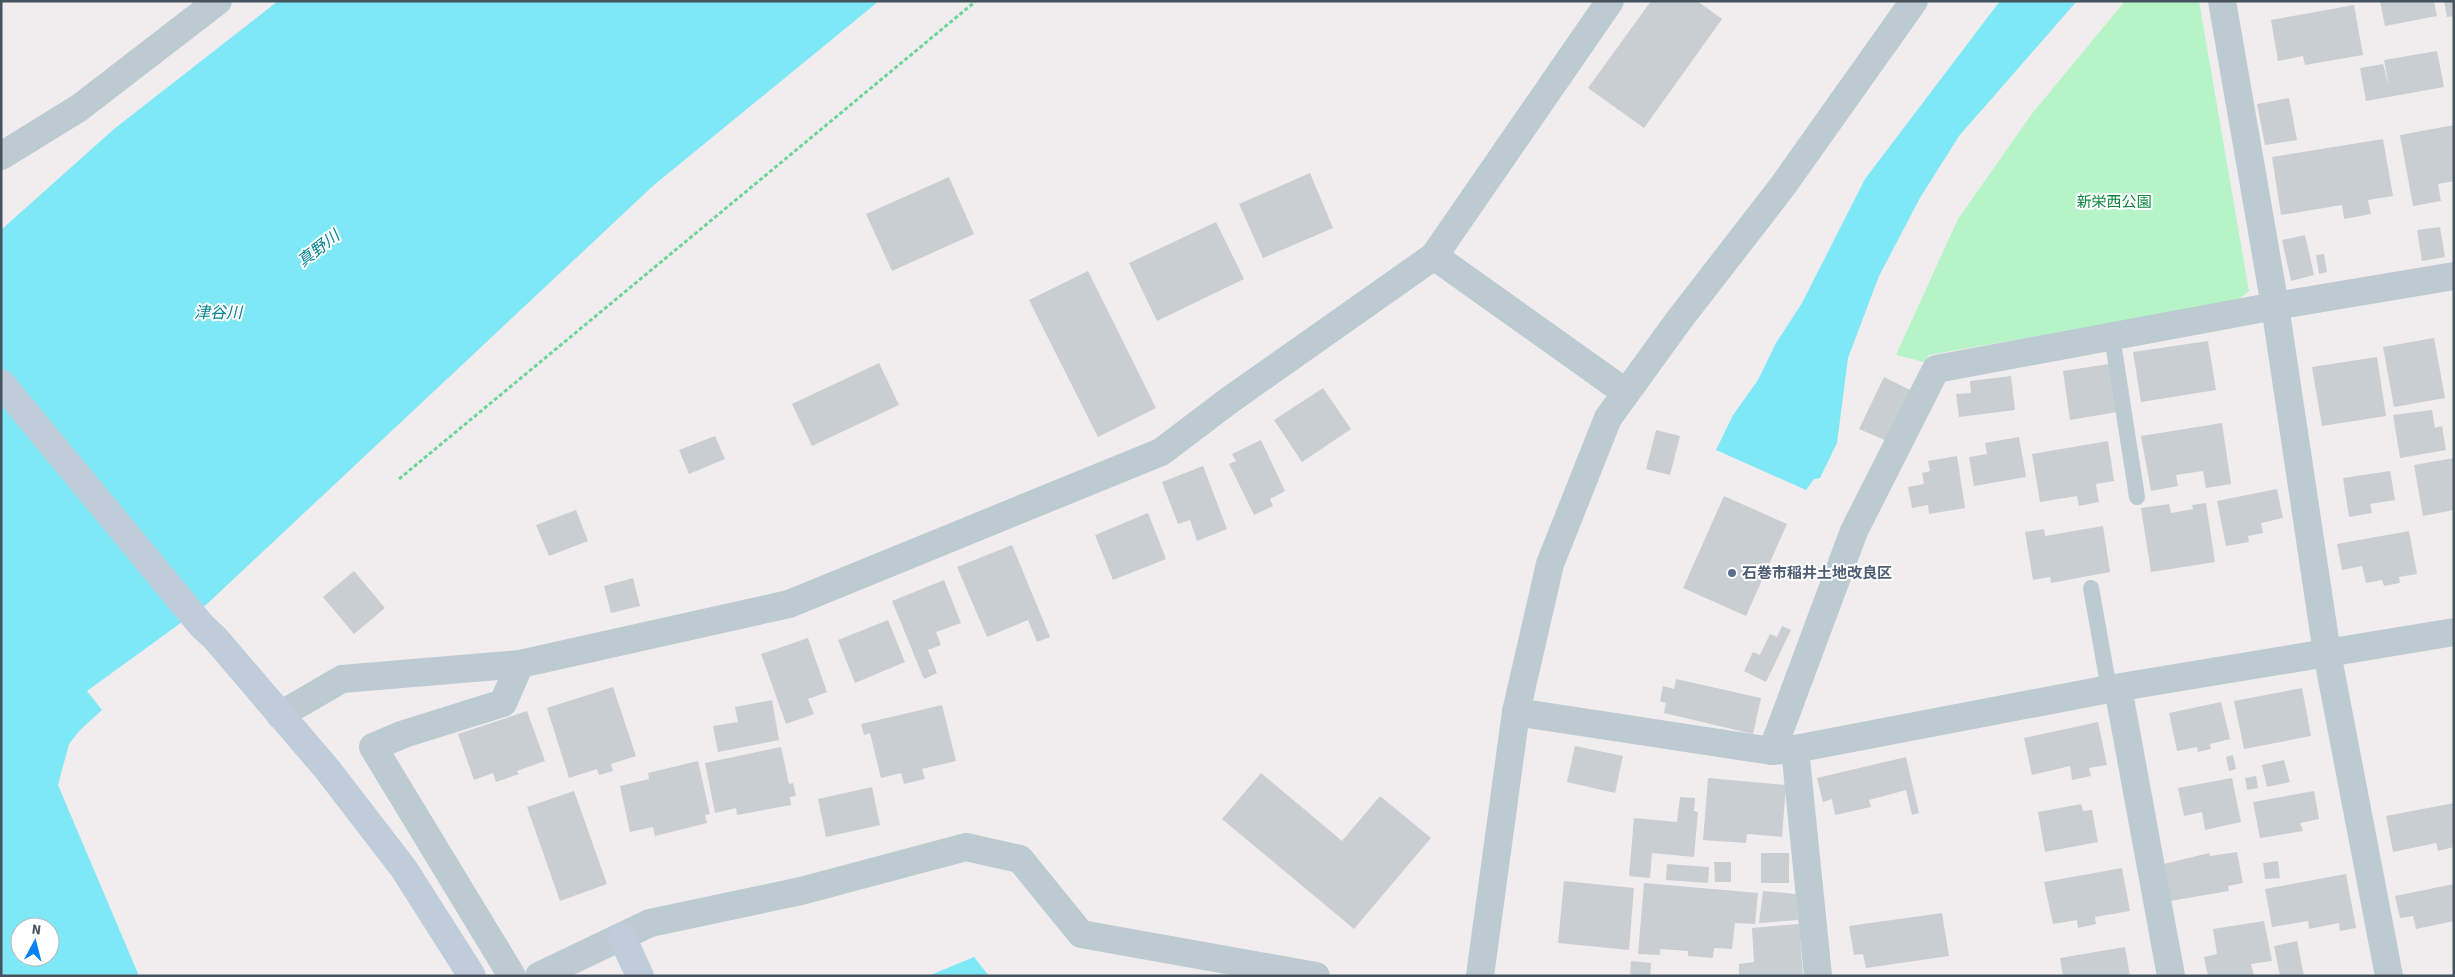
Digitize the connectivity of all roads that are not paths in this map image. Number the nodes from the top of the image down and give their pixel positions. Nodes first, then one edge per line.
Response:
1 (218, 1) edge
2 (1610, 1) edge
3 (1914, 1) edge
4 (2222, 1) edge
5 (1, 156) edge
6 (1434, 256) junction
7 (2454, 276) edge
8 (2275, 306) junction
9 (2112, 336) junction
10 (1, 383) edge
11 (1625, 392) junction
12 (2138, 497) dead end
13 (2091, 588) dead end
14 (2454, 632) edge
15 (2327, 654) junction
16 (520, 664) junction
17 (2114, 688) junction
18 (1516, 712) junction
19 (280, 715) junction
20 (1784, 750) junction
21 (622, 937) junction
22 (472, 976) edge
23 (512, 976) edge
24 (539, 976) edge
25 (640, 976) edge
26 (1316, 976) edge
27 (1480, 976) edge
28 (1818, 976) edge
29 (2171, 976) edge
30 (2388, 976) edge

1 - 5 street
2 - 6 street
3 - 11 street
4 - 8 street
6 - 11 street
6 - 16 street
7 - 8 street
8 - 9 street
8 - 15 street
9 - 12 lane
9 - 20 street
10 - 19 street
11 - 18 street
13 - 17 lane
14 - 15 street
15 - 17 street
15 - 30 street
16 - 19 street
16 - 23 street
17 - 20 street
17 - 29 street
18 - 20 street
18 - 27 street
19 - 22 street
20 - 28 street
21 - 24 street
21 - 25 street
21 - 26 street

